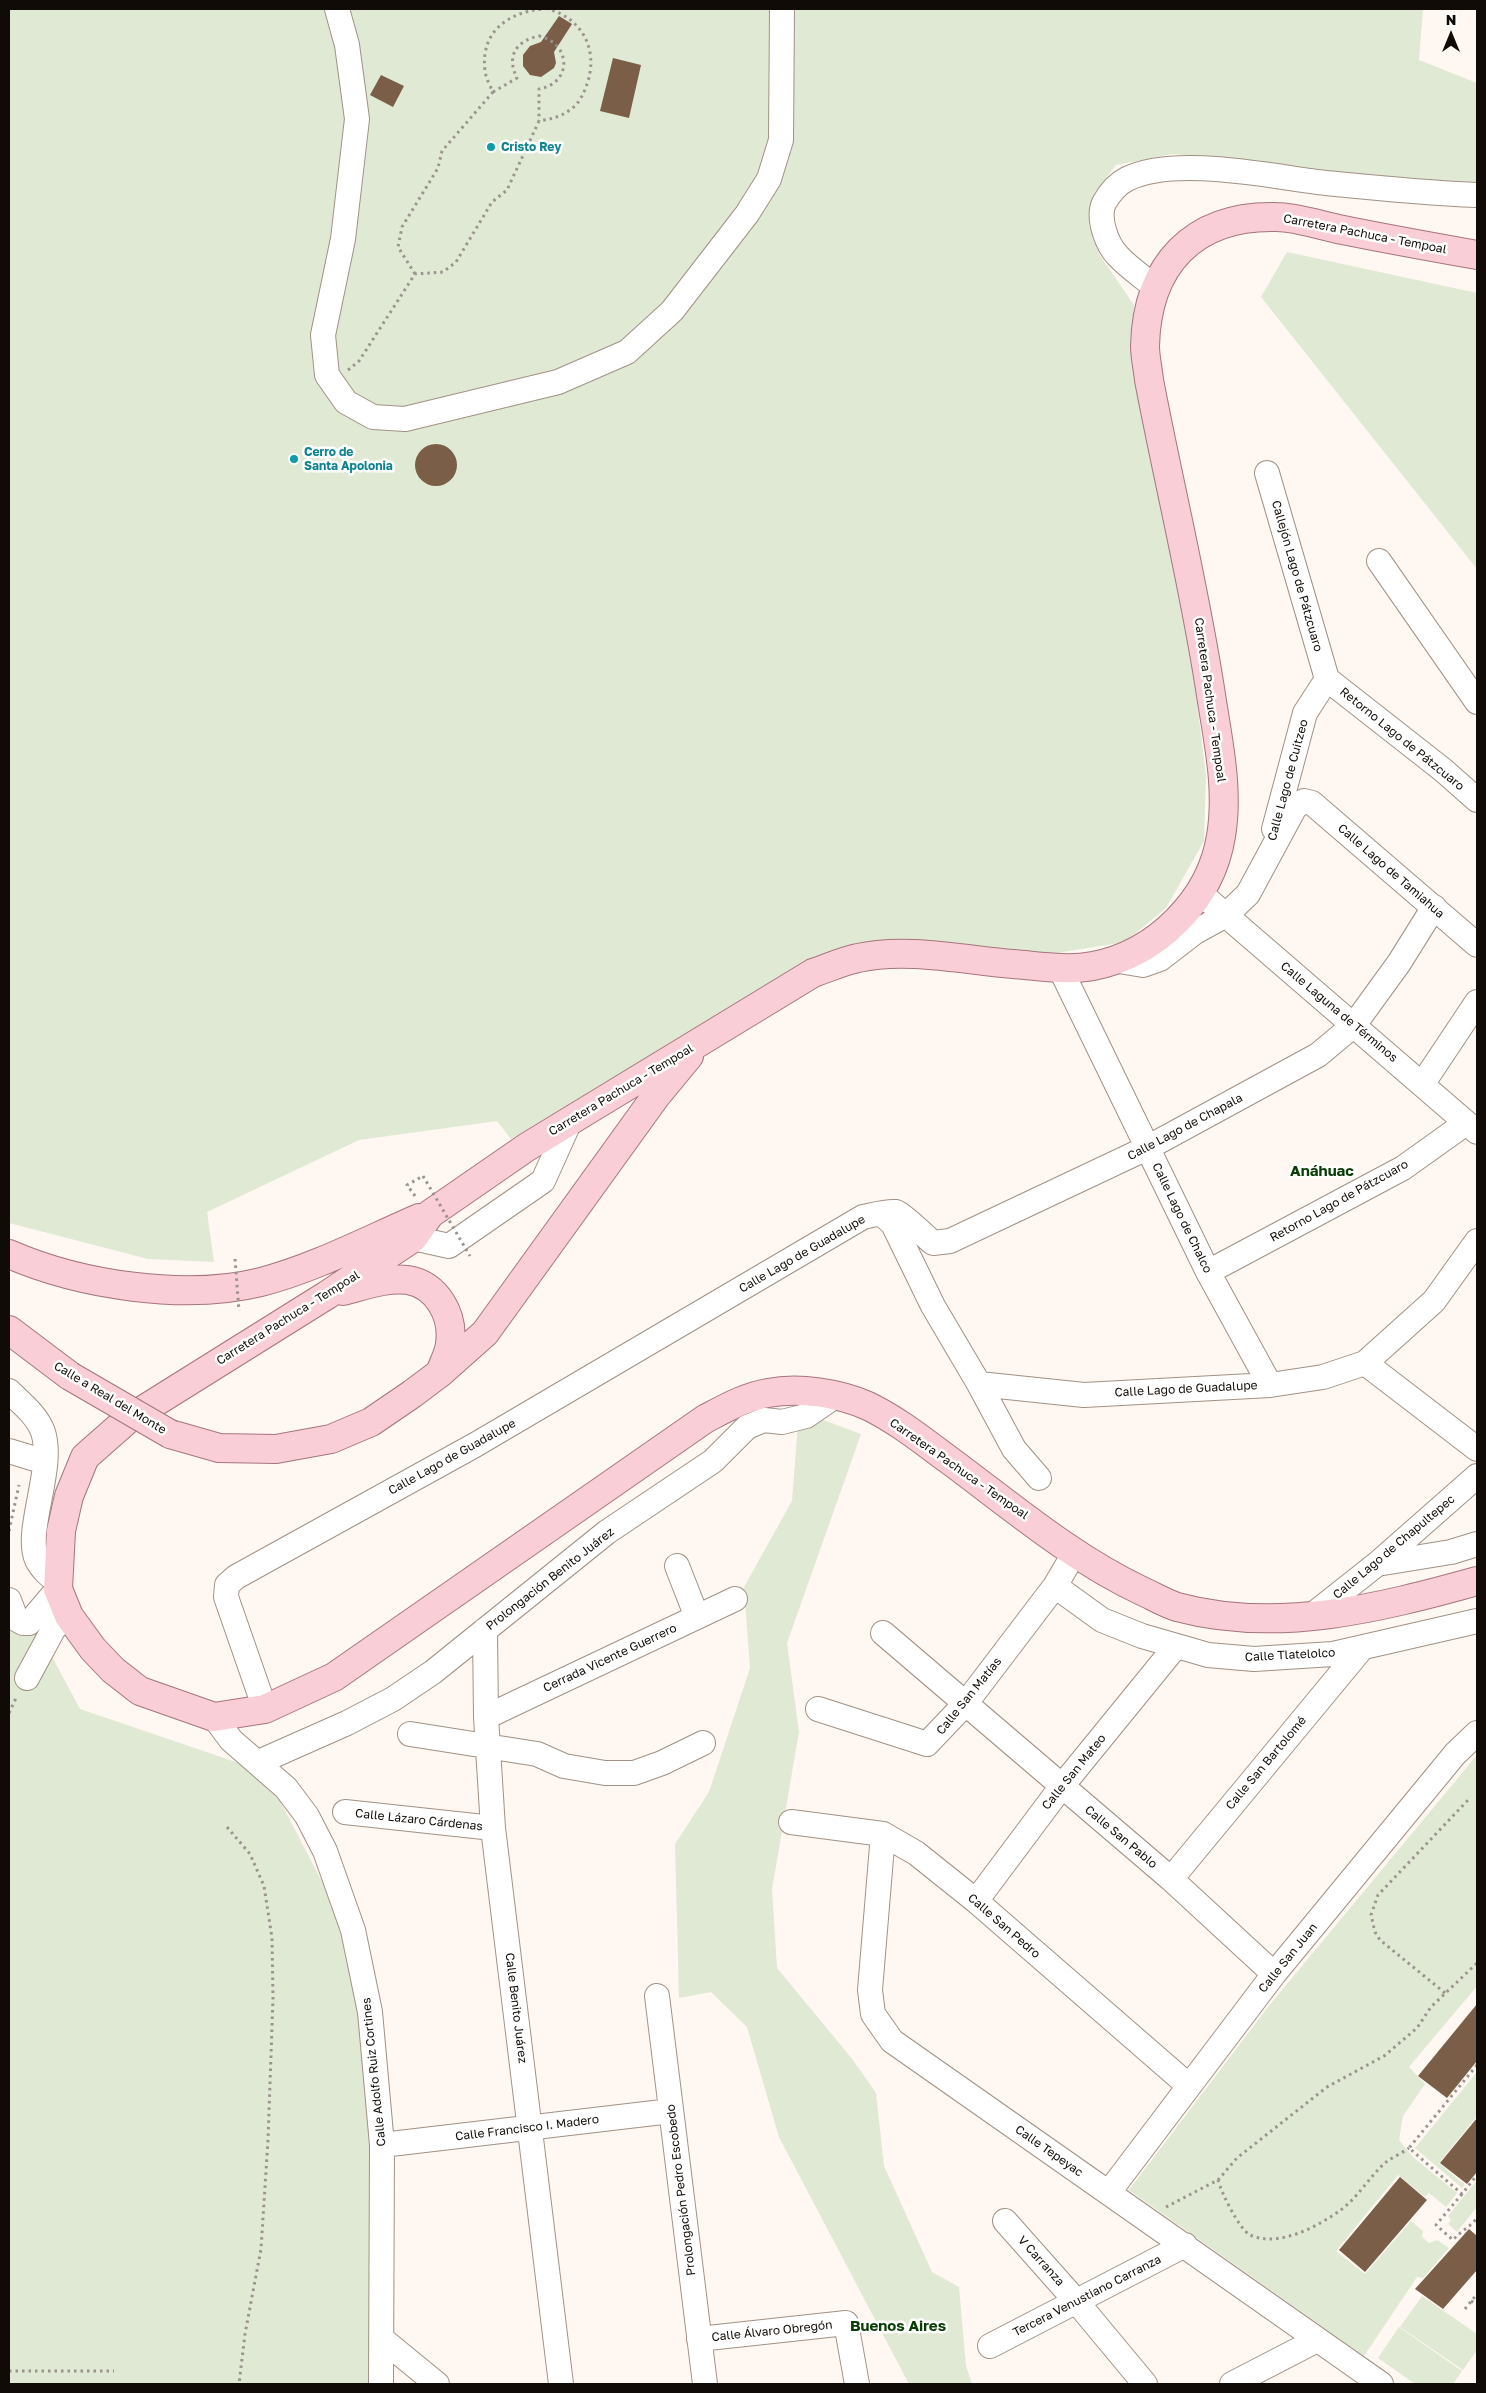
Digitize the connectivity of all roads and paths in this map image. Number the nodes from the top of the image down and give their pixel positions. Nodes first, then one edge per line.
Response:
1 (337, 9) edge
2 (543, 9) edge
3 (548, 9) edge
4 (782, 9) edge
5 (493, 92) junction
6 (539, 122) junction
7 (1477, 195) edge
8 (1477, 255) edge
9 (415, 274) junction
10 (1156, 288) junction
11 (359, 360) dead end
12 (1267, 473) dead end
13 (1379, 561) dead end
14 (1327, 679) junction
15 (1477, 702) edge
16 (1477, 800) edge
17 (1304, 801) joint
18 (1268, 856) junction
19 (1200, 893) junction
20 (1434, 907) junction
21 (1226, 915) junction
22 (1477, 944) edge
23 (1118, 960) junction
24 (1060, 968) junction
25 (1477, 1002) edge
26 (1354, 1025) junction
27 (699, 1044) junction
28 (1423, 1083) junction
29 (570, 1121) junction
30 (1472, 1127) edge
31 (1148, 1148) junction
32 (407, 1185) dead end
33 (430, 1214) junction
34 (882, 1214) junction
35 (412, 1238) junction
36 (1477, 1241) edge
37 (9, 1254) edge
38 (470, 1256) dead end
39 (235, 1259) dead end
40 (1208, 1272) junction
41 (327, 1295) junction
42 (239, 1311) dead end
43 (9, 1330) edge
44 (1364, 1363) junction
45 (440, 1373) junction
46 (979, 1384) junction
47 (1270, 1385) junction
48 (9, 1390) edge
49 (835, 1396) junction
50 (1477, 1449) edge
51 (9, 1451) edge
52 (45, 1462) junction
53 (1477, 1476) edge
54 (1039, 1478) dead end
55 (1477, 1544) edge
56 (1075, 1552) junction
57 (1377, 1564) junction
58 (677, 1566) dead end
59 (1477, 1581) edge
60 (58, 1585) junction
61 (1055, 1586) junction
62 (735, 1599) dead end
63 (9, 1600) edge
64 (70, 1616) junction
65 (697, 1617) junction
66 (1310, 1617) junction
67 (1477, 1621) edge
68 (485, 1630) junction
69 (883, 1633) dead end
70 (1176, 1646) junction
71 (1362, 1648) junction
72 (27, 1678) dead end
73 (966, 1703) junction
74 (265, 1709) junction
75 (818, 1709) dead end
76 (214, 1717) junction
77 (486, 1717) junction
78 (1477, 1733) edge
79 (410, 1734) dead end
80 (702, 1743) dead end
81 (487, 1745) junction
82 (259, 1762) junction
83 (1062, 1786) junction
84 (1468, 1800) dead end
85 (345, 1812) dead end
86 (791, 1822) dead end
87 (228, 1827) dead end
88 (493, 1828) junction
89 (883, 1834) junction
90 (1171, 1879) junction
91 (976, 1901) junction
92 (1477, 1963) edge
93 (1274, 1974) junction
94 (1445, 1993) junction
95 (657, 1996) dead end
96 (1477, 2065) edge
97 (1189, 2086) junction
98 (671, 2111) junction
99 (531, 2127) junction
100 (382, 2145) junction
101 (1409, 2148) junction
102 (1477, 2175) edge
103 (1218, 2180) junction
104 (1109, 2192) junction
105 (1462, 2194) junction
106 (1166, 2208) dead end
107 (1476, 2220) edge
108 (1005, 2221) dead end
109 (1184, 2246) junction
110 (1477, 2294) edge
111 (1076, 2301) junction
112 (1471, 2301) junction
113 (1477, 2304) edge
114 (1465, 2309) dead end
115 (382, 2339) junction
116 (699, 2339) junction
117 (1318, 2340) junction
118 (990, 2346) dead end
119 (9, 2370) edge
120 (114, 2370) dead end
121 (239, 2384) edge
122 (381, 2384) edge
123 (437, 2384) edge
124 (561, 2384) edge
125 (705, 2384) edge
126 (857, 2384) edge
127 (1145, 2384) edge
128 (1232, 2384) edge
129 (1381, 2384) edge

1 - 4 street
2 - 5 path
3 - 6 path
5 - 6 path
5 - 9 path
6 - 9 path
7 - 10 street
8 - 10 main road, Carretera Pachuca - Tempoal
9 - 11 path
10 - 19 main road, Carretera Pachuca - Tempoal
12 - 14 street, Callejón Lago de Pátzcuaro
13 - 15 street
14 - 16 street, Retorno Lago de Pátzcuaro
14 - 18 street, Calle Lago de Cuitzeo
17 - 18 street, Calle Lago de Cuitzeo
17 - 20 street, Calle Lago de Tamiahua
18 - 21 street, Calle Lago de Cuitzeo
19 - 21 street, Calle Laguna de Términos
19 - 23 main road, Carretera Pachuca - Tempoal
20 - 22 street, Calle Lago de Tamiahua
20 - 26 street, Calle Lago de Chapala
21 - 23 street, Calle Lago de Cuitzeo
21 - 26 street, Calle Laguna de Términos
23 - 24 main road, Carretera Pachuca - Tempoal
24 - 27 main road, Carretera Pachuca - Tempoal
24 - 31 street, Calle Lago de Chalco
25 - 28 street
26 - 28 street, Calle Laguna de Términos
26 - 31 street, Calle Lago de Chapala
27 - 29 main road, Carretera Pachuca - Tempoal
27 - 45 main road, Calle a Real del Monte
28 - 30 street, Calle Laguna de Términos
29 - 33 main road, Carretera Pachuca - Tempoal
29 - 35 street
30 - 40 street, Retorno Lago de Pátzcuaro
31 - 34 street, Calle Lago de Chapala
31 - 40 street, Calle Lago de Chalco
32 - 38 path, bridge
33 - 35 main road, Carretera Pachuca - Tempoal
33 - 37 main road
34 - 46 street, Calle Lago de Guadalupe
34 - 74 street, Calle Lago de Guadalupe
35 - 41 main road, Carretera Pachuca - Tempoal
36 - 44 street, Calle Lago de Guadalupe
39 - 42 path, bridge
40 - 47 street, Calle Lago de Chalco
41 - 45 main road
41 - 60 main road, Carretera Pachuca - Tempoal
43 - 45 main road, Calle a Real del Monte, bridge
44 - 47 street, Calle Lago de Guadalupe
44 - 50 street
46 - 47 street, Calle Lago de Guadalupe
46 - 54 street
48 - 52 street
49 - 56 main road, Carretera Pachuca - Tempoal
49 - 68 street, Prolongación Benito Juárez
49 - 74 main road, Carretera Pachuca - Tempoal
51 - 52 street
52 - 60 street
53 - 57 street, Calle Lago de Chapultepec
55 - 57 street
56 - 61 street, Calle San Matías
56 - 66 main road, Carretera Pachuca - Tempoal
57 - 66 street, Calle Lago de Chapultepec
58 - 65 street
59 - 66 main road, Carretera Pachuca - Tempoal
60 - 63 street
60 - 64 main road, Carretera Pachuca - Tempoal
61 - 70 street, Calle Tlatelolco
61 - 73 street, Calle San Matías
62 - 65 street, Cerrada Vicente Guerrero
64 - 72 street
64 - 76 main road, Carretera Pachuca - Tempoal
65 - 77 street, Cerrada Vicente Guerrero
67 - 71 street, Calle Tlatelolco
68 - 77 street, Calle Benito Juárez
68 - 82 street, Prolongación Benito Juárez
69 - 73 street, Calle San Pablo
70 - 71 street, Calle Tlatelolco
70 - 83 street, Calle San Mateo
71 - 90 street, Calle San Bartolomé
73 - 75 street, Calle San Matías
73 - 83 street, Calle San Pablo
74 - 76 main road, Carretera Pachuca - Tempoal
76 - 82 street, Calle Adolfo Ruiz Cortines
77 - 81 street, Calle Benito Juárez
78 - 93 street, Calle San Juan
79 - 81 street
80 - 81 street
81 - 88 street, Calle Benito Juárez
82 - 100 street, Calle Adolfo Ruiz Cortines
83 - 90 street, Calle San Pablo
83 - 91 street, Calle San Mateo
84 - 94 path
85 - 88 street, Calle Lázaro Cárdenas
86 - 89 street, Calle San Pedro
87 - 121 path
88 - 99 street, Calle Benito Juárez
89 - 91 street, Calle San Pedro
89 - 104 street, Calle Tepeyac
90 - 93 street, Calle San Pablo
91 - 97 street, Calle San Pedro
92 - 94 path
93 - 97 street, Calle San Juan
94 - 103 path
95 - 98 street, Prolongación Pedro Escobedo
96 - 101 path
97 - 104 street, Calle San Juan
98 - 99 street, Calle Francisco I. Madero
98 - 116 street, Prolongación Pedro Escobedo
99 - 100 street, Calle Francisco I. Madero
99 - 124 street, Calle Benito Juárez
100 - 115 street, Calle Adolfo Ruiz Cortines
101 - 103 path
101 - 105 path
102 - 105 path
103 - 106 path
104 - 109 street, Calle Tepeyac
105 - 107 path
108 - 111 street, V Carranza
109 - 111 street, Tercera Venustiano Carranza
109 - 117 street, Calle Tepeyac
110 - 112 path
111 - 118 street, Tercera Venustiano Carranza
111 - 127 street, V Carranza
112 - 113 path
112 - 114 path
115 - 122 street, Calle Adolfo Ruiz Cortines
115 - 123 street
116 - 125 street, Prolongación Pedro Escobedo
116 - 126 street, Calle Álvaro Obregón
117 - 128 street
117 - 129 street, Calle Tepeyac
119 - 120 path

